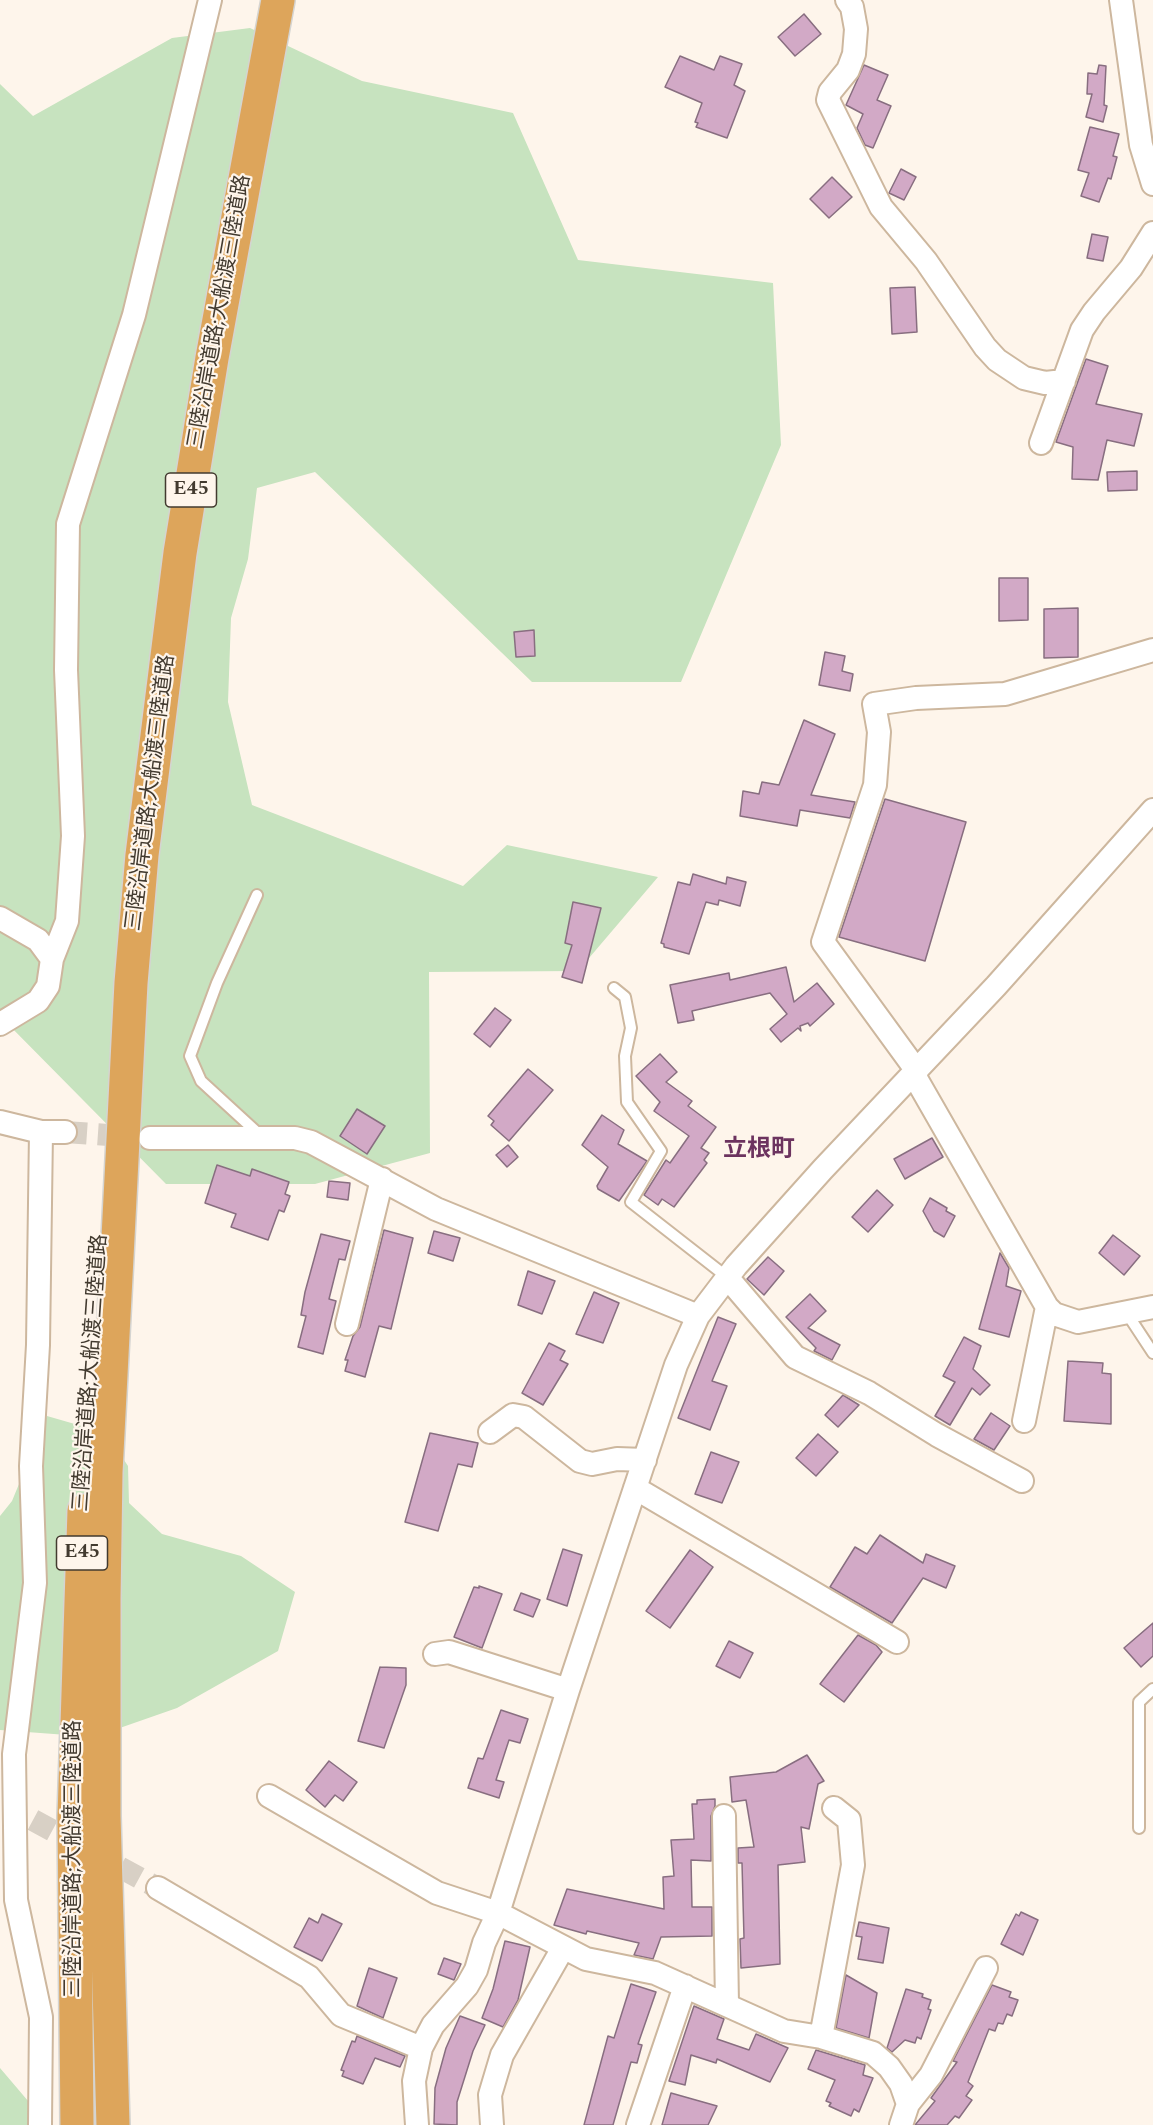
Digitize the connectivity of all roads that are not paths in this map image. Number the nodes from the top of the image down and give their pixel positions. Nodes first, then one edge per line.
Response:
1 (210, 0) edge
2 (278, 0) edge
3 (847, 0) edge
4 (1121, 0) edge
5 (1153, 184) edge
6 (1153, 233) edge
7 (1054, 382) junction
8 (1041, 443) dead end
9 (1153, 650) edge
10 (1153, 810) edge
11 (257, 895) dead end
12 (0, 918) edge
13 (52, 959) junction
14 (131, 983) junction
15 (614, 988) dead end
16 (0, 1024) edge
17 (916, 1072) junction
18 (0, 1122) edge
19 (41, 1132) junction
20 (66, 1132) tunnel mouth
21 (150, 1138) tunnel mouth
22 (263, 1138) junction
23 (382, 1179) junction
24 (727, 1277) junction
25 (1153, 1307) edge
26 (1126, 1312) junction
27 (1055, 1313) junction
28 (698, 1316) junction
29 (347, 1324) dead end
30 (1153, 1353) edge
31 (1024, 1421) dead end
32 (490, 1432) dead end
33 (645, 1460) junction
34 (1023, 1481) dead end
35 (635, 1488) junction
36 (897, 1642) dead end
37 (435, 1654) dead end
38 (1153, 1689) edge
39 (568, 1690) junction
40 (269, 1796) dead end
41 (834, 1808) dead end
42 (724, 1816) dead end
43 (1139, 1828) dead end
44 (158, 1888) tunnel mouth
45 (498, 1913) junction
46 (563, 1948) junction
47 (986, 1968) dead end
48 (685, 1986) junction
49 (728, 2005) junction
50 (821, 2037) junction
51 (421, 2048) junction
52 (904, 2114) edge
53 (40, 2125) edge
54 (77, 2125) edge
55 (113, 2125) edge
56 (417, 2125) edge
57 (492, 2125) edge
58 (638, 2125) edge

1 - 13 street
2 - 14 highway, 三陸沿岸道路;大船渡三陸道路 / E45
3 - 7 street
4 - 5 street
6 - 7 street
7 - 8 street
9 - 17 street
10 - 17 street
11 - 22 lane
12 - 13 street
13 - 16 street
14 - 54 highway, 三陸沿岸道路;大船渡三陸道路 / E45
14 - 55 highway, 三陸沿岸道路;大船渡三陸道路 / E45
15 - 24 lane
17 - 24 street
17 - 27 street
18 - 19 street
19 - 20 street
19 - 53 street
21 - 22 street
22 - 23 street
23 - 28 street
23 - 29 street
24 - 28 street
24 - 34 street
25 - 26 street
26 - 27 street
26 - 30 lane
27 - 31 street
28 - 33 street
32 - 33 street
33 - 35 street
35 - 36 street
35 - 39 street
37 - 39 street
38 - 43 lane
39 - 45 street
40 - 45 street
41 - 50 street
42 - 49 street
44 - 51 street
45 - 46 street
45 - 51 street
46 - 48 street
46 - 57 street
47 - 52 street
48 - 49 street
48 - 58 street
49 - 50 street
50 - 52 street
51 - 56 street

